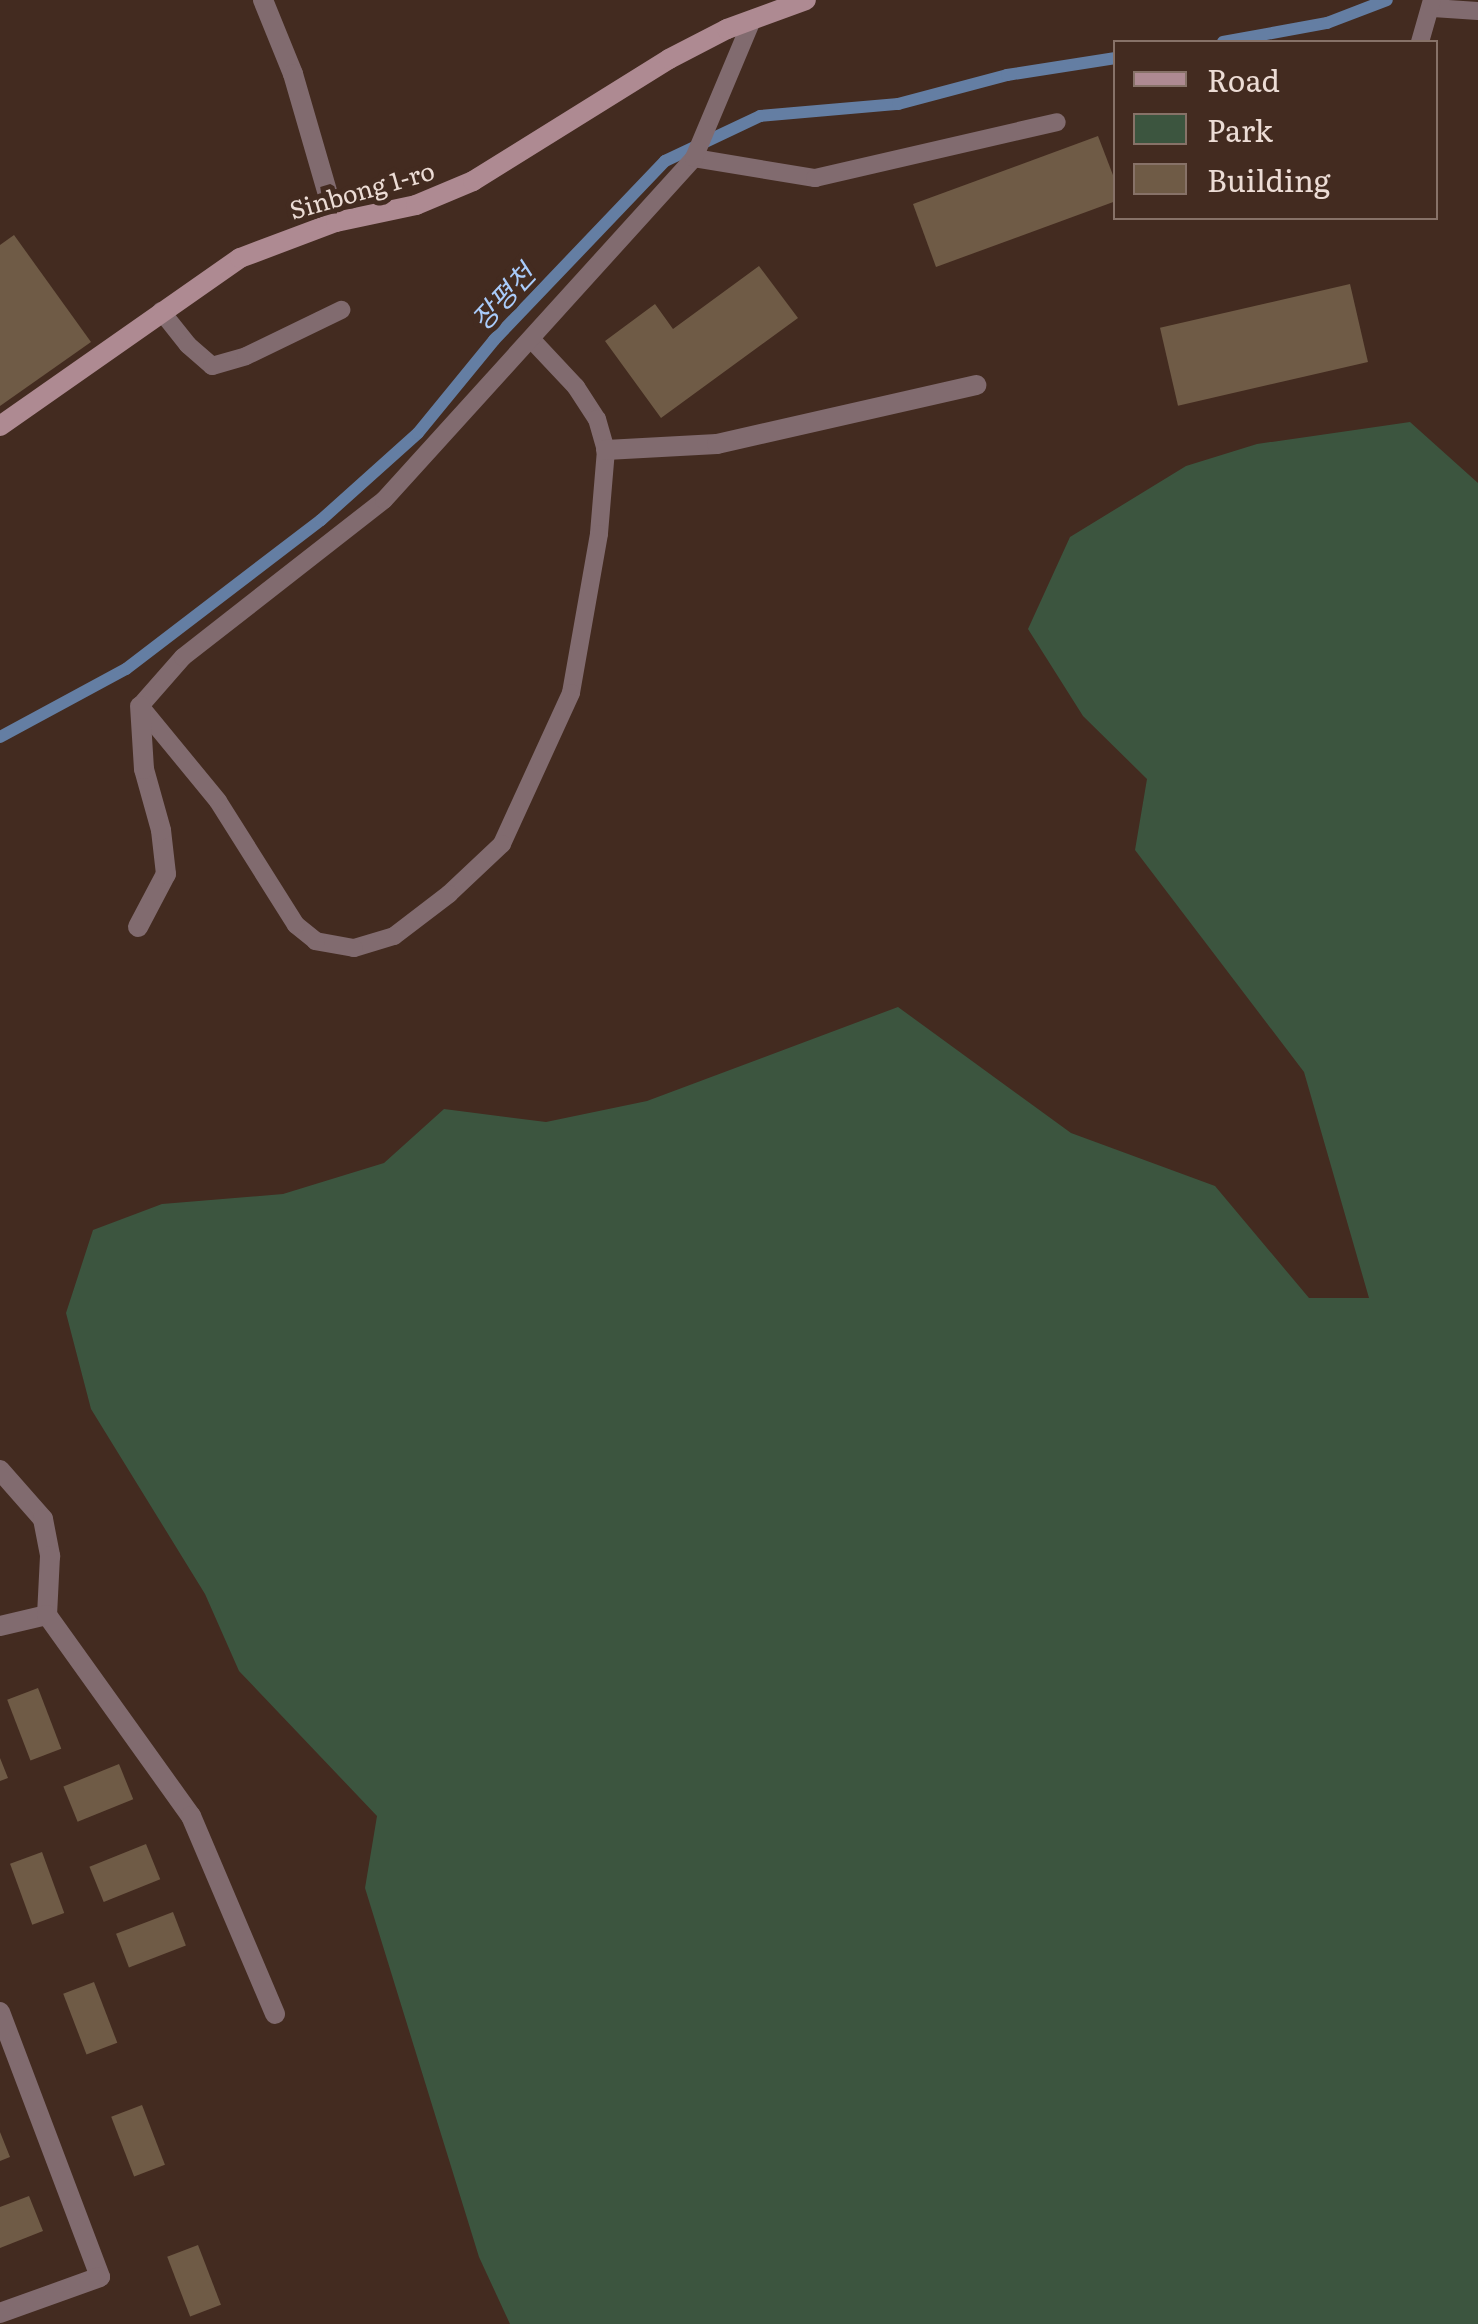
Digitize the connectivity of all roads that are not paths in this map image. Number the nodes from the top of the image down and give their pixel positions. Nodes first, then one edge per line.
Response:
1 (263, 0) edge
2 (806, 0) edge
3 (1433, 4) edge
4 (1478, 11) edge
5 (752, 20) junction
6 (1421, 40) edge
7 (1057, 122) dead end
8 (694, 158) junction
9 (336, 222) junction
10 (341, 310) dead end
11 (161, 311) junction
12 (531, 340) junction
13 (976, 385) dead end
14 (0, 426) edge
15 (606, 450) junction
16 (140, 706) junction
17 (138, 927) dead end
18 (0, 1470) edge
19 (47, 1614) junction
20 (0, 1626) edge
21 (0, 2012) edge
22 (275, 2014) dead end
23 (0, 2313) edge

1 - 9 street
2 - 5 street, Sinbong 1-ro
3 - 4 lane
3 - 6 lane
5 - 8 lane
5 - 9 street, Sinbong 1-ro
7 - 8 lane
8 - 12 lane
9 - 11 street, Sinbong 1-ro
10 - 11 lane
11 - 14 street, Sinbong 1-ro
12 - 15 lane
12 - 16 lane
13 - 15 street
15 - 16 lane
16 - 17 street
18 - 19 street
19 - 20 street
19 - 22 street
21 - 23 street

